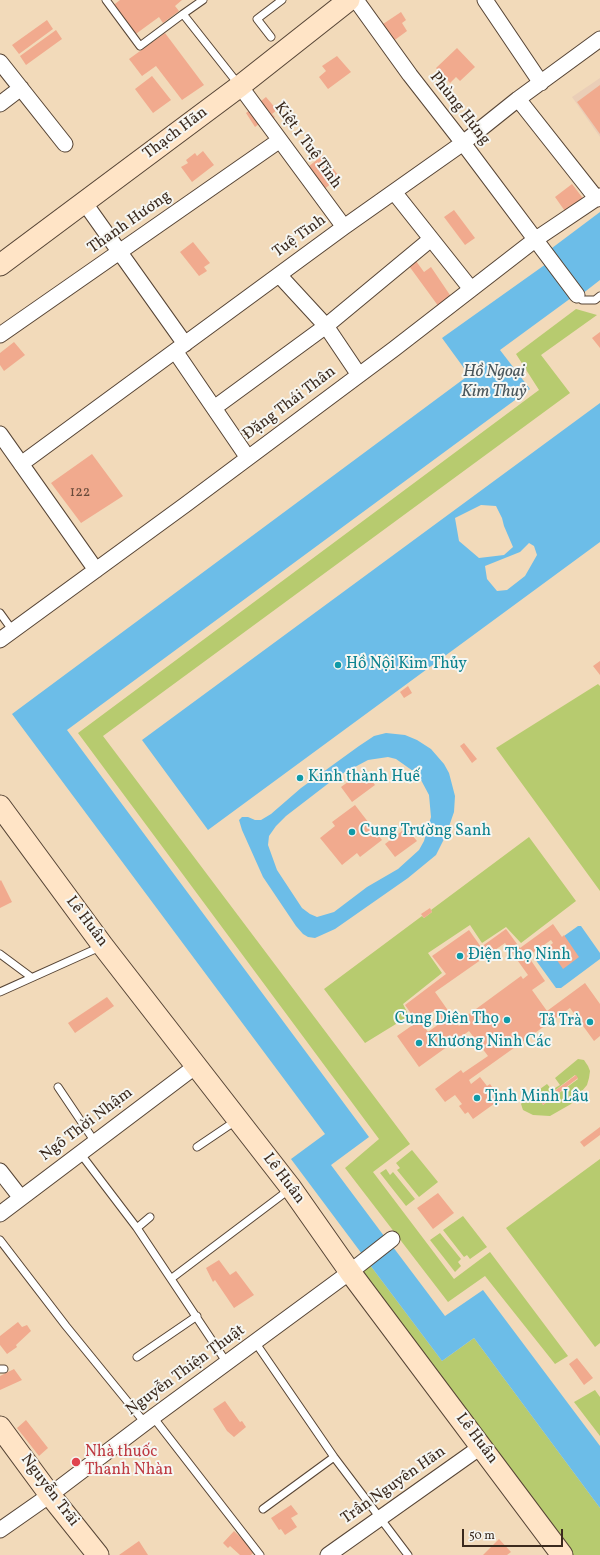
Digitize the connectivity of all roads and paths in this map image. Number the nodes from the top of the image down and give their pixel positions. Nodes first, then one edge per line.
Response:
1 (106, 0) edge
2 (203, 0) edge
3 (282, 0) edge
4 (349, 0) edge
5 (356, 0) edge
6 (486, 0) edge
7 (183, 14) junction
8 (271, 37) dead end
9 (600, 39) edge
10 (0, 62) edge
11 (541, 83) junction
12 (240, 86) junction
13 (21, 88) junction
14 (518, 99) junction
15 (0, 104) edge
16 (280, 140) junction
17 (463, 143) junction
18 (65, 144) dead end
19 (394, 192) junction
20 (598, 197) edge
21 (84, 202) junction
22 (344, 227) junction
23 (431, 239) junction
24 (536, 239) junction
25 (120, 252) junction
26 (0, 265) edge
27 (279, 275) junction
28 (471, 290) junction
29 (577, 296) joint
30 (600, 296) edge
31 (326, 326) junction
32 (0, 335) edge
33 (180, 348) junction
34 (359, 375) junction
35 (214, 408) junction
36 (0, 434) edge
37 (248, 458) junction
38 (22, 464) junction
39 (96, 570) junction
40 (0, 613) edge
41 (13, 631) junction
42 (0, 640) edge
43 (0, 806) edge
44 (103, 946) junction
45 (0, 954) edge
46 (31, 977) junction
47 (0, 992) edge
48 (196, 1066) junction
49 (58, 1087) dead end
50 (238, 1119) junction
51 (95, 1142) junction
52 (197, 1147) dead end
53 (80, 1153) junction
54 (0, 1171) edge
55 (292, 1188) junction
56 (21, 1198) junction
57 (0, 1214) edge
58 (150, 1216) dead end
59 (137, 1228) junction
60 (392, 1239) dead end
61 (0, 1240) edge
62 (350, 1272) junction
63 (172, 1278) junction
64 (197, 1316) junction
65 (255, 1342) junction
66 (137, 1357) dead end
67 (227, 1363) junction
68 (149, 1420) junction
69 (5, 1436) edge
70 (482, 1446) junction
71 (334, 1457) junction
72 (50, 1495) junction
73 (263, 1509) dead end
74 (381, 1516) junction
75 (0, 1530) edge
76 (98, 1555) edge
77 (260, 1555) edge
78 (328, 1555) edge
79 (408, 1555) edge
80 (562, 1555) edge

1 - 7 lane
2 - 7 lane
3 - 8 lane
4 - 12 street, Thạch Hãn
5 - 17 street, Phùng Hưng
6 - 11 street
7 - 12 lane
9 - 11 street, Tuệ Tĩnh
10 - 13 street
11 - 14 street, Tuệ Tĩnh
12 - 16 street, Kiệt 1 Tuệ Tĩnh
12 - 21 street, Thạch Hãn
13 - 15 street
13 - 18 street
14 - 17 street, Tuệ Tĩnh
14 - 20 street
16 - 22 street, Kiệt 1 Tuệ Tĩnh
16 - 25 street, Thanh Hương
17 - 19 street, Tuệ Tĩnh
17 - 24 street, Phùng Hưng
19 - 22 street, Tuệ Tĩnh
19 - 23 street
20 - 24 street, Đặng Thái Thân
21 - 25 street
21 - 26 street, Thạch Hãn
22 - 27 street, Tuệ Tĩnh
23 - 28 street
23 - 31 street
24 - 28 street, Đặng Thái Thân
24 - 29 street, Phùng Hưng
25 - 32 street, Thanh Hương
25 - 33 street
27 - 31 street
27 - 33 street, Tuệ Tĩnh
28 - 34 street, Đặng Thái Thân
29 - 30 lane
31 - 34 street
31 - 35 street
33 - 35 street
33 - 38 street, Tuệ Tĩnh
34 - 37 street, Đặng Thái Thân
35 - 37 street
36 - 38 street
37 - 39 street, Đặng Thái Thân
38 - 39 street
39 - 41 street, Đặng Thái Thân
40 - 41 lane
41 - 42 street, Đặng Thái Thân
43 - 44 street, Lê Huân
44 - 46 lane
44 - 48 street, Lê Huân
45 - 46 lane
46 - 47 lane
48 - 50 street, Lê Huân
48 - 51 street, Ngô Thời Nhậm
49 - 51 lane
50 - 52 lane
50 - 55 street, Lê Huân
51 - 53 street, Ngô Thời Nhậm
53 - 56 street, Ngô Thời Nhậm
53 - 59 lane
54 - 56 street
55 - 62 street, Lê Huân
55 - 63 lane
56 - 57 street, Ngô Thời Nhậm
58 - 59 lane
59 - 63 lane
60 - 62 street, Nguyễn Thiện Thuật
61 - 68 lane
62 - 65 street, Nguyễn Thiện Thuật
62 - 70 street, Lê Huân
63 - 64 lane
64 - 66 lane
64 - 67 lane
65 - 67 street, Nguyễn Thiện Thuật
65 - 71 lane
67 - 68 street, Nguyễn Thiện Thuật
68 - 72 street, Nguyễn Thiện Thuật
68 - 77 lane
69 - 72 street, Nguyễn Trãi
70 - 74 street, Trần Nguyên Hãn
70 - 80 street, Lê Huân
71 - 73 lane
71 - 74 lane
72 - 75 street, Nguyễn Thiện Thuật
72 - 76 street, Nguyễn Trãi
74 - 78 street, Trần Nguyên Hãn
74 - 79 lane

